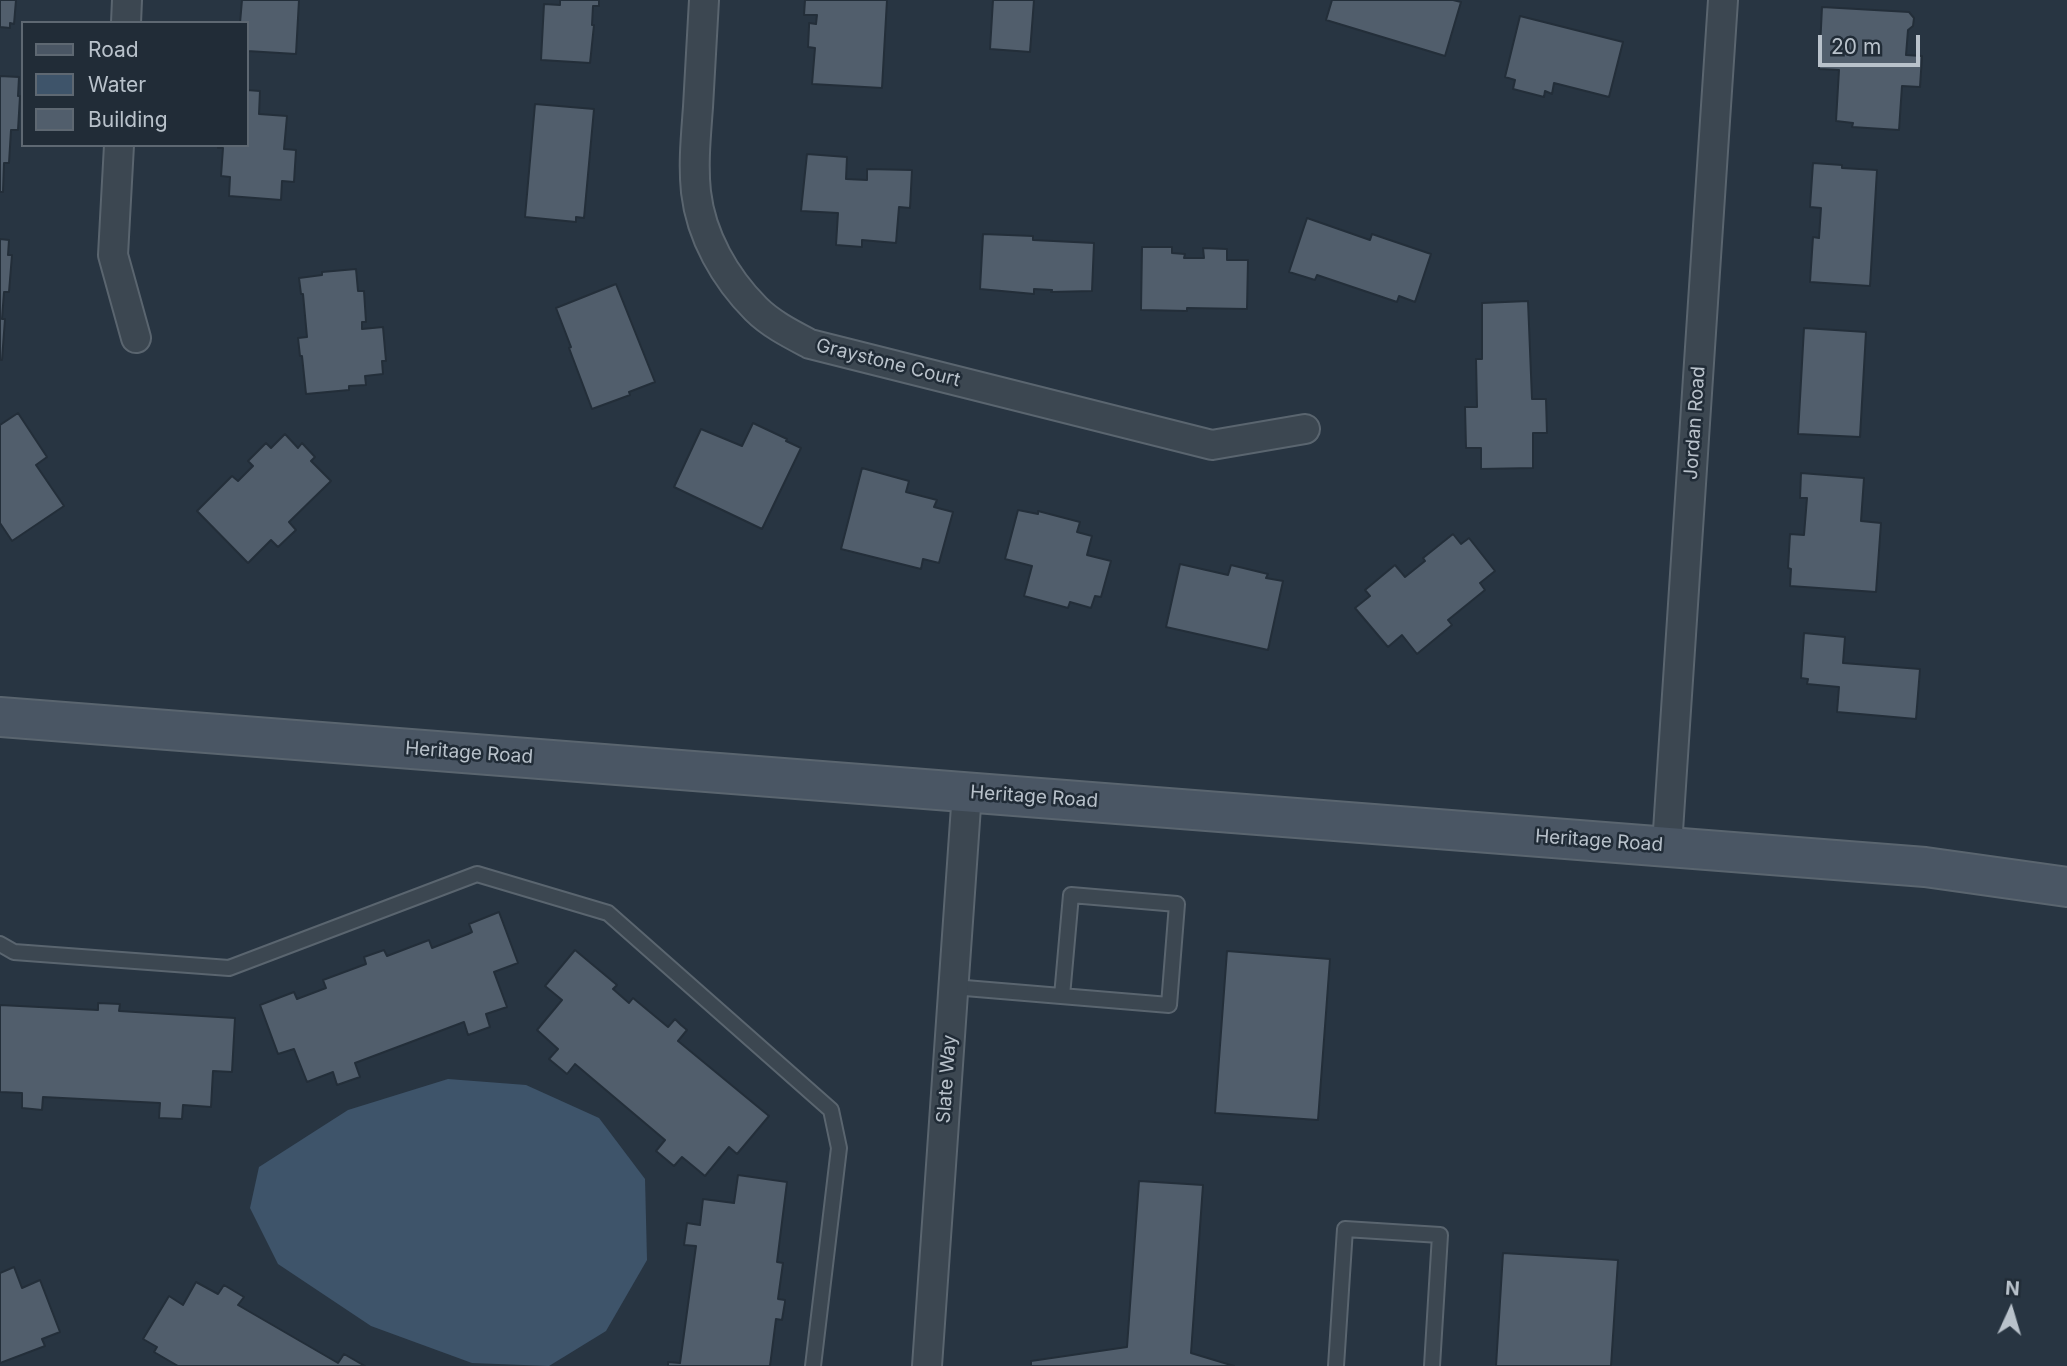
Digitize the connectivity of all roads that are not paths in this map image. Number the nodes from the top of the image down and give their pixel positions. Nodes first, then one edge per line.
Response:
1 (127, 0) edge
2 (704, 0) edge
3 (1723, 0) edge
4 (126, 21) edge
5 (119, 147) edge
6 (136, 338) dead end
7 (1305, 429) dead end
8 (0, 717) edge
9 (967, 792) junction
10 (1667, 846) junction
11 (2067, 887) edge
12 (0, 944) edge
13 (953, 987) junction
14 (1062, 996) junction
15 (813, 1366) edge
16 (927, 1366) edge
17 (1336, 1366) edge
18 (1432, 1366) edge

1 - 4 street
2 - 7 street, Graystone Court
3 - 10 street, Jordan Road
5 - 6 street
8 - 9 main road, Heritage Road
9 - 10 main road, Heritage Road
9 - 13 street, Slate Way
10 - 11 main road, Heritage Road
12 - 15 lane
13 - 14 lane
13 - 16 street, Slate Way
14 - 14 lane
17 - 18 lane

